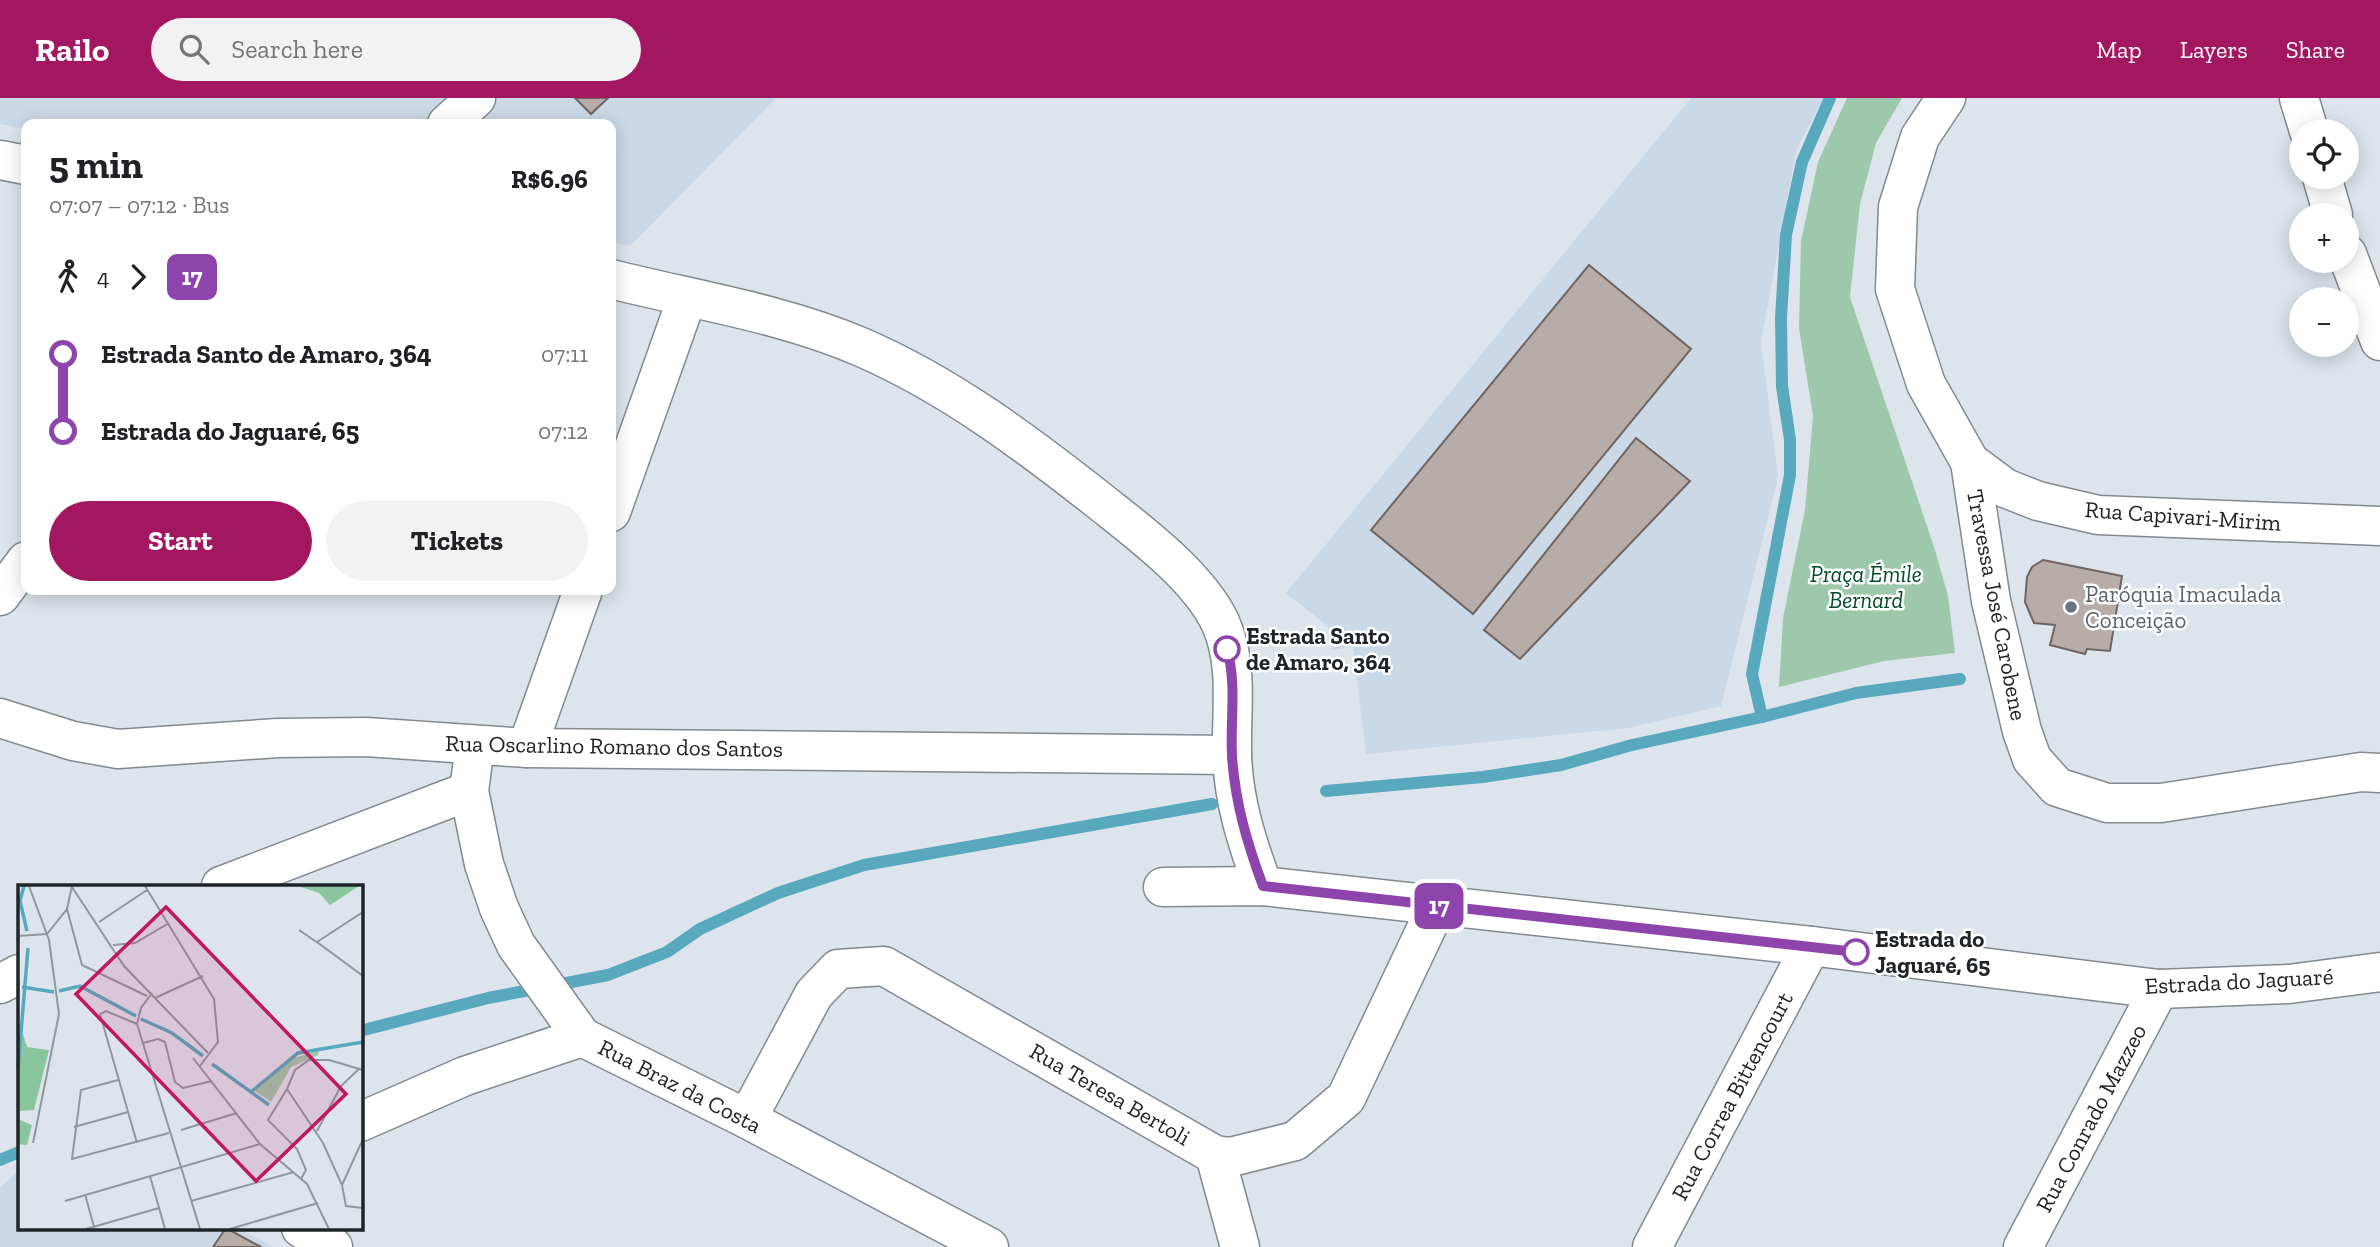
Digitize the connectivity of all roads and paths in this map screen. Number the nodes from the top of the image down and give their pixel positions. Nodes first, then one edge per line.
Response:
1 (477, 98) edge
2 (1946, 98) edge
3 (2299, 98) edge
4 (453, 119) edge
5 (2305, 119) edge
6 (0, 160) edge
7 (21, 164) edge
8 (2354, 273) edge
9 (616, 280) edge
10 (687, 298) junction
11 (2380, 341) edge
12 (1970, 462) junction
13 (616, 498) edge
14 (2380, 526) edge
15 (21, 568) edge
16 (581, 595) edge
17 (0, 596) edge
18 (0, 718) edge
19 (475, 745) junction
20 (527, 748) junction
21 (1232, 755) junction
22 (2380, 774) edge
23 (469, 791) junction
24 (226, 885) edge
25 (1263, 886) junction
26 (1163, 887) dead end
27 (1437, 906) junction
28 (1811, 946) junction
29 (2380, 972) edge
30 (18, 975) edge
31 (0, 984) edge
32 (2159, 989) junction
33 (582, 1037) junction
34 (747, 1119) junction
35 (362, 1121) edge
36 (1215, 1155) junction
37 (304, 1230) edge
38 (333, 1247) edge
39 (989, 1247) edge
40 (1240, 1247) edge
41 (1653, 1247) edge
42 (2023, 1247) edge

1 - 4 street
2 - 12 street, Rua Capivari-Mirim
3 - 5 street
6 - 7 street
8 - 11 street
9 - 10 street
10 - 13 street
10 - 21 street
12 - 14 street, Rua Capivari-Mirim
12 - 22 street, Travessa José Carobene
15 - 17 street
16 - 20 street
18 - 19 street, Rua Oscarlino Romano dos Santos
19 - 20 street, Rua Oscarlino Romano dos Santos
19 - 23 street, Rua Braz da Costa
20 - 21 street, Rua Oscarlino Romano dos Santos
21 - 25 street
23 - 24 street
23 - 33 street, Rua Braz da Costa
25 - 26 street, Estrada do Jaguaré
25 - 27 street, Estrada do Jaguaré
27 - 28 street, Estrada do Jaguaré
27 - 36 street, Rua Teresa Bertoli
28 - 32 street, Estrada do Jaguaré
28 - 41 street, Rua Correa Bittencourt
29 - 32 street, Estrada do Jaguaré
30 - 31 street
32 - 42 street, Rua Conrado Mazzeo
33 - 34 street, Rua Braz da Costa
33 - 35 street
34 - 36 street, Rua Teresa Bertoli
34 - 39 street, Rua Braz da Costa
36 - 40 street
37 - 38 street

